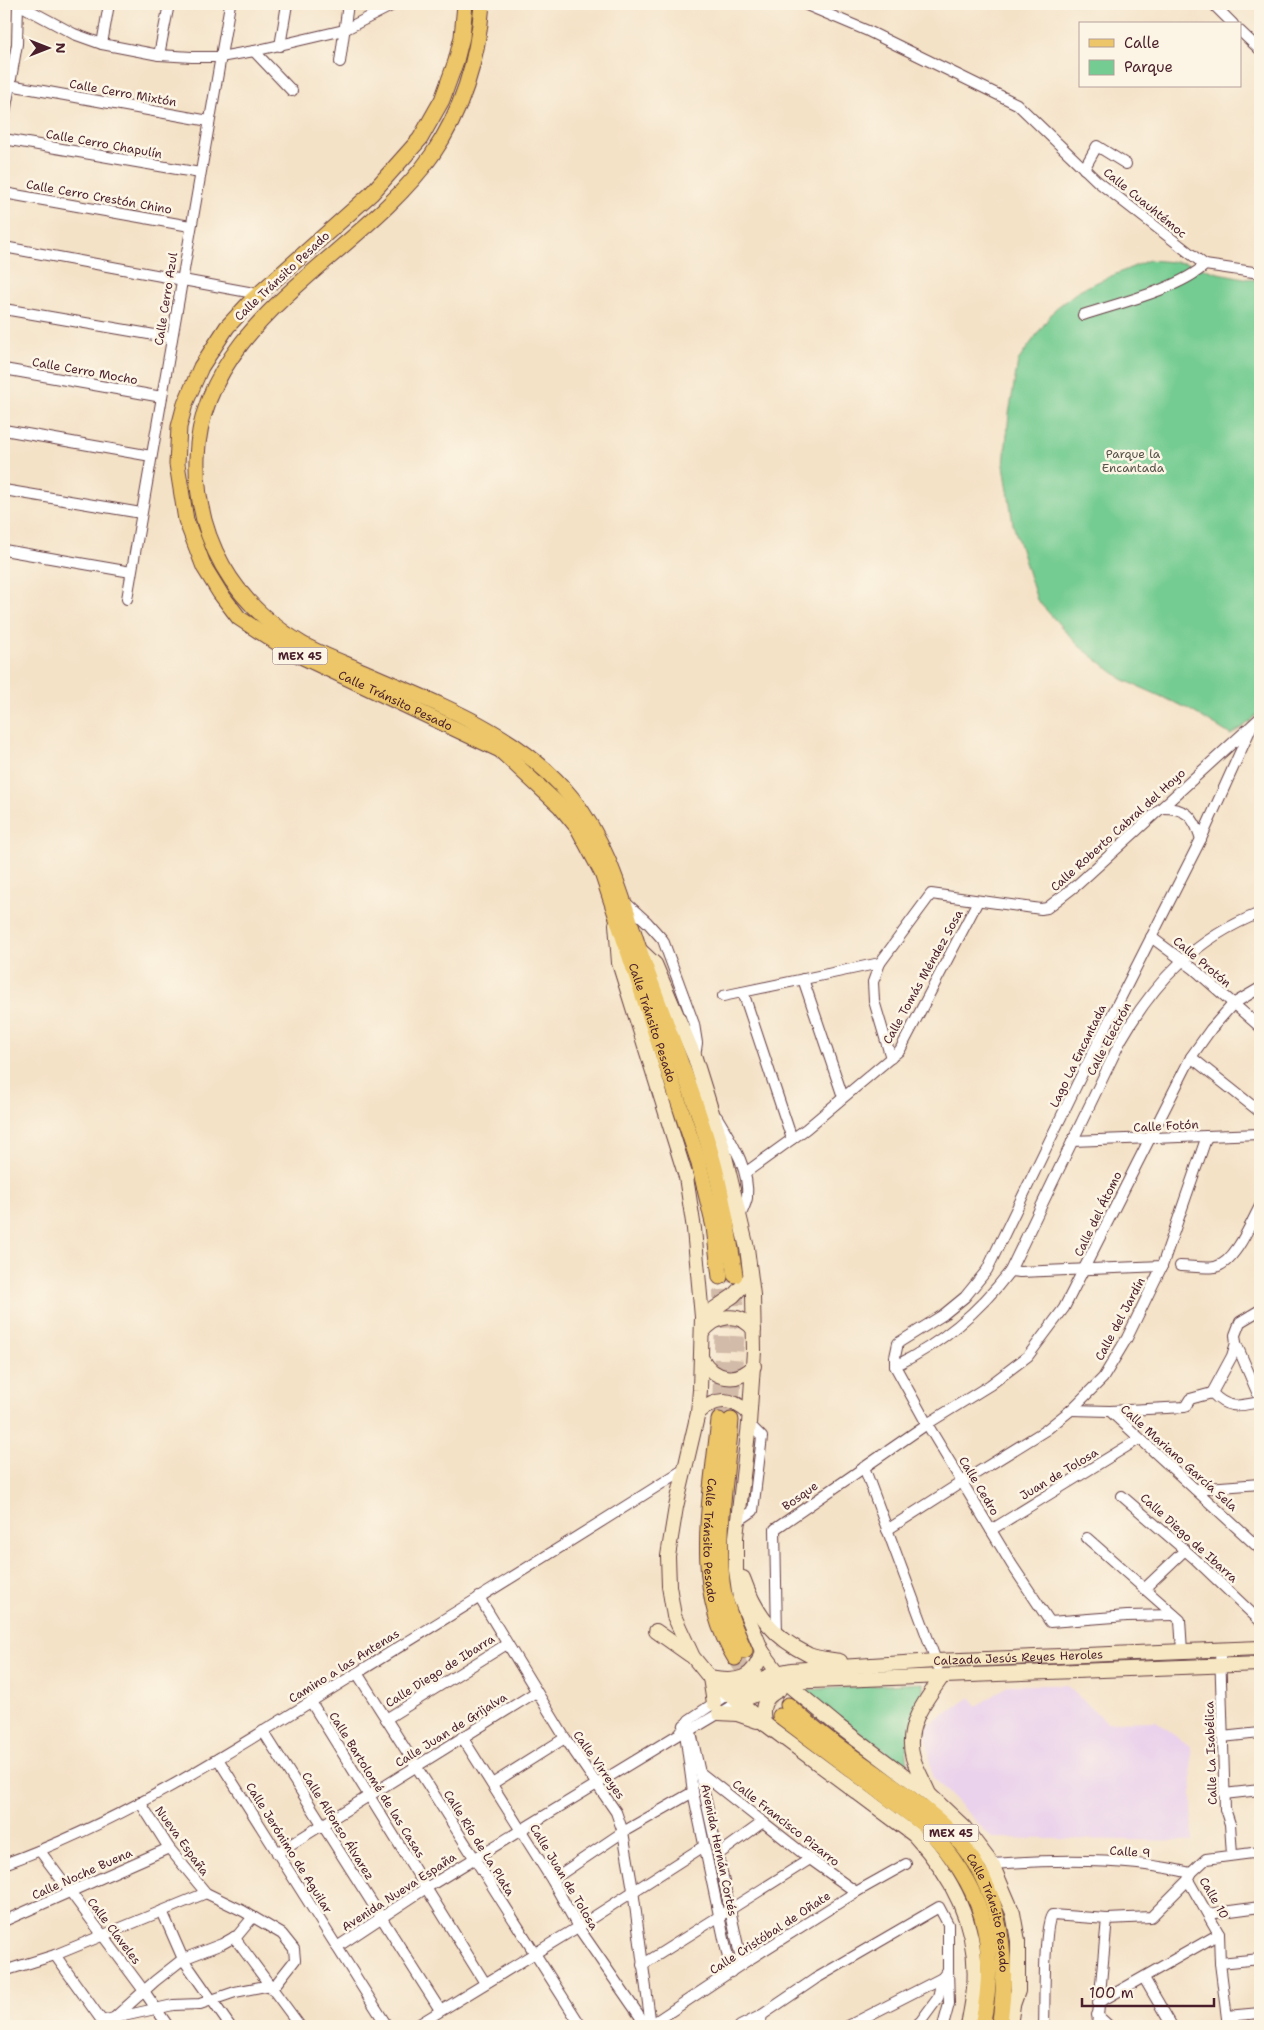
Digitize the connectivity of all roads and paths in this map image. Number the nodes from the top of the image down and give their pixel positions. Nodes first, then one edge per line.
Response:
1 (18, 4) edge
2 (109, 4) edge
3 (169, 4) edge
4 (230, 4) edge
5 (287, 4) edge
6 (348, 4) edge
7 (395, 4) edge
8 (465, 4) edge
9 (482, 4) edge
10 (804, 4) edge
11 (1213, 4) edge
12 (28, 7) edge
13 (1231, 22) edge
14 (344, 30) junction
15 (1242, 33) edge
16 (17, 44) junction
17 (102, 44) junction
18 (280, 46) junction
19 (1260, 50) edge
20 (254, 51) junction
21 (159, 55) junction
22 (220, 57) junction
23 (340, 62) dead end
24 (7, 84) edge
25 (292, 91) dead end
26 (4, 119) edge
27 (209, 121) junction
28 (4, 139) edge
29 (1126, 164) dead end
30 (1084, 169) junction
31 (200, 173) junction
32 (4, 193) edge
33 (190, 226) junction
34 (4, 247) edge
35 (1205, 265) junction
36 (1260, 273) edge
37 (182, 281) junction
38 (259, 294) junction
39 (4, 308) edge
40 (1083, 315) dead end
41 (172, 338) junction
42 (4, 370) edge
43 (162, 397) junction
44 (4, 430) edge
45 (151, 456) junction
46 (4, 490) edge
47 (141, 513) junction
48 (4, 550) edge
49 (131, 572) junction
50 (127, 599) dead end
51 (1260, 718) edge
52 (1251, 728) junction
53 (1162, 808) junction
54 (1201, 839) junction
55 (978, 901) junction
56 (620, 908) junction
57 (1260, 913) edge
58 (1151, 936) junction
59 (640, 950) junction
60 (1182, 960) junction
61 (880, 963) junction
62 (803, 979) junction
63 (1260, 988) edge
64 (743, 992) junction
65 (723, 996) dead end
66 (1233, 1004) junction
67 (1260, 1027) edge
68 (1190, 1056) junction
69 (695, 1058) junction
70 (891, 1058) junction
71 (843, 1097) junction
72 (709, 1103) junction
73 (1068, 1105) junction
74 (1260, 1112) edge
75 (1085, 1114) junction
76 (1260, 1134) edge
77 (1208, 1136) junction
78 (792, 1139) junction
79 (1148, 1140) junction
80 (1072, 1141) junction
81 (745, 1173) junction
82 (1260, 1206) edge
83 (740, 1217) junction
84 (1162, 1266) junction
85 (1180, 1266) dead end
86 (1084, 1270) junction
87 (1010, 1271) junction
88 (750, 1278) junction
89 (1260, 1310) edge
90 (702, 1317) junction
91 (754, 1330) junction
92 (702, 1333) junction
93 (1236, 1342) junction
94 (702, 1359) junction
95 (754, 1366) junction
96 (895, 1366) junction
97 (1212, 1393) junction
98 (1260, 1400) edge
99 (1071, 1410) junction
100 (1110, 1411) junction
101 (698, 1413) junction
102 (749, 1419) junction
103 (725, 1420) tunnel mouth
104 (927, 1424) junction
105 (1139, 1439) junction
106 (864, 1467) junction
107 (686, 1468) junction
108 (962, 1482) junction
109 (1260, 1484) edge
110 (1195, 1489) junction
111 (1122, 1496) dead end
112 (887, 1530) junction
113 (991, 1530) junction
114 (1088, 1538) dead end
115 (1260, 1549) edge
116 (1185, 1550) junction
117 (736, 1556) junction
118 (1144, 1589) junction
119 (479, 1597) junction
120 (1174, 1615) junction
121 (1260, 1621) edge
122 (656, 1631) dead end
123 (777, 1635) junction
124 (508, 1644) junction
125 (1260, 1648) edge
126 (1220, 1649) junction
127 (762, 1651) junction
128 (1182, 1651) junction
129 (740, 1654) tunnel mouth
130 (693, 1657) junction
131 (936, 1661) junction
132 (1260, 1664) edge
133 (862, 1665) junction
134 (1220, 1666) junction
135 (357, 1673) junction
136 (781, 1677) junction
137 (942, 1677) junction
138 (710, 1678) junction
139 (536, 1692) junction
140 (734, 1698) junction
141 (311, 1702) junction
142 (787, 1704) junction
143 (717, 1708) junction
144 (386, 1719) junction
145 (765, 1724) junction
146 (686, 1729) junction
147 (263, 1731) junction
148 (1260, 1733) edge
149 (462, 1737) junction
150 (1222, 1737) junction
151 (565, 1738) junction
152 (218, 1760) junction
153 (416, 1767) junction
154 (702, 1774) junction
155 (492, 1784) junction
156 (598, 1784) junction
157 (1260, 1790) edge
158 (693, 1792) junction
159 (929, 1794) junction
160 (1224, 1794) junction
161 (369, 1796) junction
162 (140, 1802) junction
163 (763, 1822) junction
164 (323, 1825) junction
165 (521, 1829) junction
166 (623, 1832) junction
167 (704, 1846) junction
168 (169, 1848) junction
169 (40, 1851) junction
170 (1260, 1852) edge
171 (278, 1854) junction
172 (719, 1854) junction
173 (1232, 1855) junction
174 (474, 1858) junction
175 (810, 1859) junction
176 (4, 1864) edge
177 (906, 1864) dead end
178 (992, 1864) junction
179 (1190, 1876) junction
180 (552, 1880) junction
181 (426, 1888) junction
182 (633, 1890) junction
183 (856, 1892) junction
184 (70, 1893) junction
185 (206, 1893) junction
186 (1260, 1907) edge
187 (731, 1910) junction
188 (162, 1911) junction
189 (1208, 1914) junction
190 (720, 1916) junction
191 (253, 1917) junction
192 (381, 1918) junction
193 (1108, 1919) junction
194 (4, 1921) edge
195 (578, 1926) junction
196 (1219, 1934) junction
197 (103, 1936) junction
198 (234, 1937) junction
199 (337, 1947) junction
200 (534, 1952) junction
201 (55, 1955) junction
202 (183, 1959) junction
203 (1260, 1959) edge
204 (1220, 1963) junction
205 (742, 1964) junction
206 (642, 1965) junction
207 (4, 1971) edge
208 (731, 1972) junction
209 (945, 1974) junction
210 (1144, 1978) junction
211 (485, 1983) junction
212 (270, 1985) junction
213 (144, 1991) junction
214 (1018, 1991) junction
215 (212, 1999) junction
216 (1098, 2003) junction
217 (156, 2008) junction
218 (440, 2010) junction
219 (1260, 2013) edge
220 (762, 2015) junction
221 (1097, 2015) junction
222 (114, 2018) junction
223 (1227, 2021) edge
224 (104, 2023) edge
225 (168, 2026) edge
226 (230, 2026) edge
227 (300, 2026) edge
228 (387, 2026) edge
229 (416, 2026) edge
230 (581, 2026) edge
231 (650, 2026) edge
232 (740, 2026) edge
233 (760, 2026) edge
234 (848, 2026) edge
235 (915, 2026) edge
236 (943, 2026) edge
237 (968, 2026) edge
238 (982, 2026) edge
239 (999, 2026) edge
240 (1010, 2026) edge
241 (1018, 2026) edge
242 (1044, 2026) edge
243 (1097, 2026) edge
244 (1109, 2026) edge
245 (1172, 2026) edge

1 - 12 street
1 - 16 street
2 - 17 street
3 - 21 street
4 - 22 street, Calle Cerro Azul
5 - 18 street
6 - 14 street
7 - 14 street
8 - 38 main road, Calle Tránsito Pesado / MEX 45
9 - 56 main road, Calle Tránsito Pesado / MEX 45
10 - 30 street, Calle Cuauhtémoc
11 - 13 street
12 - 16 street
12 - 17 street
14 - 18 street
14 - 23 street
15 - 19 street
16 - 24 street
17 - 21 street
18 - 20 street
20 - 22 street
20 - 25 street
21 - 22 street
22 - 27 street, Calle Cerro Azul
24 - 26 street
24 - 27 street, Calle Cerro Mixtón
27 - 31 street, Calle Cerro Azul
28 - 31 street, Calle Cerro Chapulín
29 - 30 street
30 - 35 street, Calle Cuauhtémoc
31 - 33 street, Calle Cerro Azul
32 - 33 street, Calle Cerro Crestón Chino
33 - 37 street, Calle Cerro Azul
34 - 37 street
35 - 36 street
35 - 40 street
37 - 38 street
37 - 41 street, Calle Cerro Azul
38 - 56 main road, Calle Tránsito Pesado / MEX 45
39 - 41 street
41 - 43 street, Calle Cerro Azul
42 - 43 street, Calle Cerro Mocho
43 - 45 street, Calle Cerro Azul
44 - 45 street
45 - 47 street, Calle Cerro Azul
46 - 47 street
47 - 49 street, Calle Cerro Azul
48 - 49 street
49 - 50 street, Calle Cerro Azul
51 - 52 street
52 - 53 street, Calle Roberto Cabral del Hoyo
52 - 54 street, Lago La Encantada
53 - 54 street
53 - 55 street, Calle Roberto Cabral del Hoyo
54 - 58 street, Lago La Encantada
55 - 61 street, Calle Roberto Cabral del Hoyo
55 - 70 street, Calle Tomás Méndez Sosa
56 - 59 main road, Calle Tránsito Pesado / MEX 45
56 - 59 main road, Calle Tránsito Pesado / MEX 45
56 - 69 street
56 - 90 street
57 - 60 street, Calle Electrón
58 - 60 street, Calle Protón
58 - 73 street, Lago La Encantada
59 - 69 street
60 - 66 street, Calle Protón
60 - 75 street, Calle Electrón
61 - 62 street
61 - 70 street
62 - 64 street
62 - 71 street
63 - 66 street, Calle del Átomo
64 - 65 street
64 - 78 street
66 - 67 street, Calle Protón
66 - 68 street, Calle del Átomo
68 - 74 street
68 - 79 street, Calle del Átomo
69 - 72 street
70 - 71 street, Calle Tomás Méndez Sosa
71 - 78 street, Calle Tomás Méndez Sosa
72 - 81 street
72 - 83 street
73 - 75 street
73 - 96 street, Lago La Encantada
75 - 80 street, Calle Electrón
76 - 77 street, Calle Fotón
77 - 79 street, Calle Fotón
77 - 84 street, Calle del Jardín
78 - 81 street, Calle Tomás Méndez Sosa
79 - 80 street, Calle Fotón
79 - 86 street, Calle del Átomo
80 - 87 street, Calle Electrón
81 - 83 street
82 - 85 street
83 - 88 street
84 - 86 street
84 - 99 street, Calle del Jardín
86 - 87 street
86 - 104 street, Calle del Átomo
87 - 96 street, Calle Electrón
88 - 90 street
88 - 91 street
89 - 93 street
90 - 92 street
91 - 92 street
91 - 95 street
92 - 94 street
93 - 97 street
93 - 98 street
94 - 95 street
94 - 101 street
95 - 102 street
96 - 104 street, Calle Cedro
97 - 98 street
97 - 100 street
99 - 100 street, Calle Mariano García Sela
99 - 108 street, Calle del Jardín
100 - 105 street, Calle Mariano García Sela
101 - 102 street
101 - 107 street
102 - 117 street
103 - 129 main road, Calle Tránsito Pesado
104 - 106 street, Bosque
104 - 108 street, Calle Cedro
105 - 110 street, Calle Mariano García Sela
105 - 113 street, Juan de Tolosa
106 - 112 street
106 - 123 street, Bosque
107 - 119 street, Camino a las Antenas
107 - 130 street
108 - 112 street, Calle del Jardín
108 - 113 street, Calle Cedro
109 - 110 street
110 - 115 street, Calle Mariano García Sela
111 - 116 street, Calle Diego de Ibarra
112 - 131 street
113 - 120 street, Calle Cedro
114 - 118 street
116 - 118 street
116 - 121 street, Calle Diego de Ibarra
117 - 123 street
117 - 127 street
118 - 120 street
119 - 124 street, Calle Virreyes
119 - 135 street, Camino a las Antenas
120 - 128 street
122 - 130 street
123 - 133 street
124 - 139 street, Calle Virreyes
124 - 144 street, Calle Diego de Ibarra
125 - 126 street, Calzada Jesús Reyes Heroles
126 - 128 street, Calzada Jesús Reyes Heroles
126 - 134 street, Calle La Isabélica
127 - 136 street
127 - 138 street
128 - 131 street, Calzada Jesús Reyes Heroles
130 - 138 street
131 - 133 street, Calzada Jesús Reyes Heroles
131 - 137 street
132 - 134 street, Calzada Jesús Reyes Heroles
133 - 136 street, Calzada Jesús Reyes Heroles
134 - 137 street, Calzada Jesús Reyes Heroles
134 - 150 street, Calle La Isabélica
135 - 141 street, Camino a las Antenas
135 - 144 street, Calle Río de La Plata
136 - 137 street, Calzada Jesús Reyes Heroles
136 - 140 street
136 - 142 street
137 - 159 street
138 - 140 street
138 - 143 street
139 - 149 street, Calle Juan de Grijalva
139 - 151 street, Calle Virreyes
140 - 143 street, Avenida Nueva España
140 - 145 street
141 - 147 street, Camino a las Antenas
141 - 161 street, Calle Bartolomé de las Casas
142 - 145 street
142 - 159 street
142 - 238 main road, Calle Tránsito Pesado / MEX 45
142 - 239 main road, Calle Tránsito Pesado / MEX 45
143 - 145 street
143 - 146 street, Avenida Nueva España
144 - 153 street, Calle Río de La Plata
145 - 237 street
146 - 154 street, Avenida Hernán Cortés
146 - 156 street, Avenida Nueva España
146 - 158 street, Avenida Hernán Cortés
147 - 152 street, Camino a las Antenas
147 - 164 street, Calle Alfonso Álvarez
148 - 150 street
149 - 153 street, Calle Juan de Grijalva
149 - 155 street, Calle Juan de Tolosa
150 - 160 street, Calle La Isabélica
151 - 155 street
151 - 156 street, Calle Virreyes
152 - 162 street, Camino a las Antenas
152 - 171 street, Calle Jerónimo de Aguilar
153 - 161 street, Calle Juan de Grijalva
153 - 174 street, Calle Río de La Plata
154 - 163 street, Calle Francisco Pizarro
154 - 172 street, Avenida Hernán Cortés
155 - 165 street, Calle Juan de Tolosa
156 - 165 street, Avenida Nueva España
156 - 166 street, Calle Virreyes
157 - 160 street
158 - 166 street
158 - 167 street, Avenida Hernán Cortés
159 - 178 street
160 - 173 street, Calle La Isabélica
161 - 164 street, Calle Juan de Grijalva
161 - 181 street, Calle Bartolomé de las Casas
162 - 168 street, Nueva España
162 - 169 street, Camino a las Antenas
163 - 172 street
163 - 175 street, Calle Francisco Pizarro
164 - 171 street, Calle Juan de Grijalva
164 - 192 street, Calle Alfonso Álvarez
165 - 174 street, Avenida Nueva España
165 - 180 street, Calle Juan de Tolosa
166 - 180 street
166 - 182 street, Calle Virreyes
167 - 182 street
167 - 190 street, Avenida Hernán Cortés
168 - 184 street, Calle Noche Buena
168 - 185 street, Nueva España
169 - 176 street, Camino a las Antenas
169 - 184 street, Calle Claveles
170 - 173 street
171 - 199 street, Calle Jerónimo de Aguilar
172 - 187 street, Avenida Hernán Cortés
173 - 179 street
174 - 181 street, Avenida Nueva España
174 - 200 street, Calle Río de La Plata
175 - 183 street, Calle Francisco Pizarro
175 - 187 street
177 - 183 street, Calle Cristóbal de Oñate
178 - 179 street, Calle 9
178 - 214 street
179 - 189 street, Calle 10
179 - 193 street
180 - 195 street, Calle Juan de Tolosa
181 - 192 street, Avenida Nueva España
181 - 211 street, Calle Bartolomé de las Casas
182 - 195 street
182 - 206 street, Calle Virreyes
183 - 205 street, Calle Cristóbal de Oñate
184 - 194 street, Calle Noche Buena
184 - 197 street, Calle Claveles
185 - 188 street
185 - 191 street
186 - 189 street
187 - 190 street
187 - 205 street, Avenida Hernán Cortés
188 - 197 street
188 - 202 street
189 - 196 street, Calle 10
190 - 206 street
190 - 208 street, Avenida Hernán Cortés
191 - 198 street
191 - 212 street
192 - 199 street, Avenida Nueva España
192 - 218 street, Calle Alfonso Álvarez
193 - 216 street
193 - 242 street
195 - 200 street
195 - 231 street, Calle Juan de Tolosa
196 - 204 street, Calle 10
196 - 210 street
197 - 201 street
197 - 213 street, Calle Claveles
198 - 202 street
198 - 212 street
199 - 228 street, Calle Jerónimo de Aguilar
200 - 211 street
200 - 230 street, Calle Río de La Plata
201 - 207 street
201 - 224 street
202 - 213 street
202 - 215 street
203 - 204 street
204 - 223 street, Calle 10
205 - 208 street, Calle Cristóbal de Oñate
206 - 231 street, Calle Virreyes
208 - 231 street, Calle Cristóbal de Oñate
209 - 220 street
209 - 234 street
209 - 235 street
209 - 236 street
210 - 216 street
210 - 245 street
211 - 218 street
212 - 215 street
212 - 227 street
213 - 217 street, Calle Claveles
213 - 222 street
214 - 240 street
214 - 241 street
215 - 217 street
215 - 226 street
216 - 221 street
217 - 222 street
217 - 225 street, Calle Claveles
218 - 229 street
219 - 223 street
220 - 232 street
220 - 233 street
221 - 243 street
221 - 244 street
222 - 224 street

